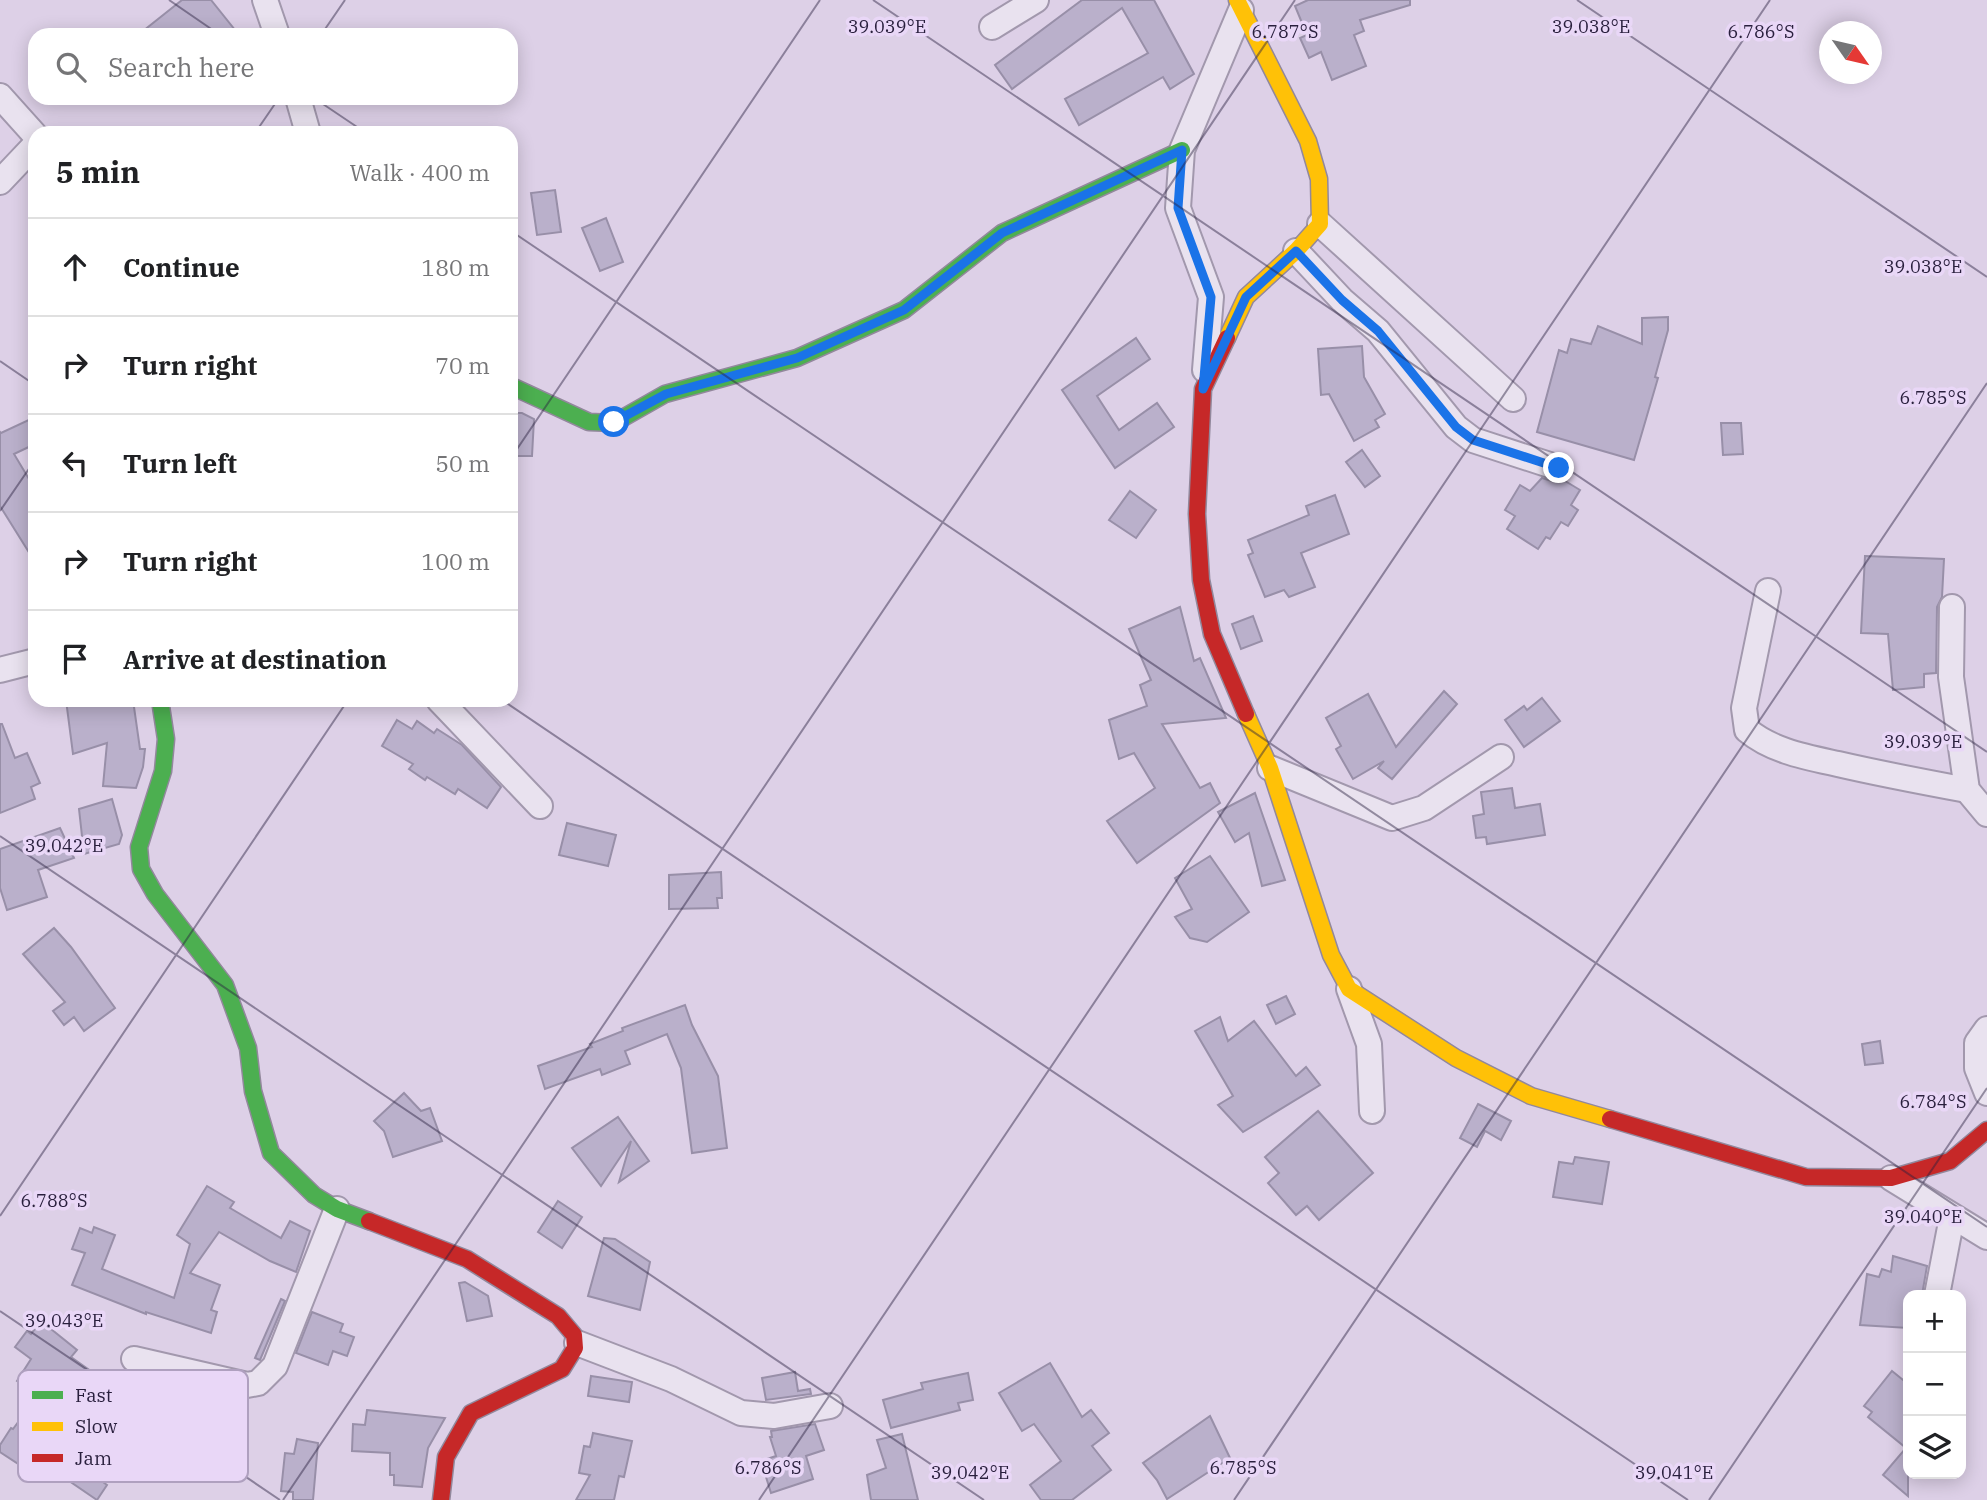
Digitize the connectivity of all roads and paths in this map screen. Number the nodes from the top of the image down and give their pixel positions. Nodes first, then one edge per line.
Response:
1 (265, 0) edge
2 (1036, 0) edge
3 (1239, 5) edge
4 (992, 27) dead end
5 (275, 28) edge
6 (0, 96) edge
7 (300, 105) edge
8 (306, 126) edge
9 (28, 127) edge
10 (1182, 150) junction
11 (28, 152) edge
12 (0, 182) edge
13 (1320, 223) junction
14 (1296, 251) junction
15 (518, 389) edge
16 (1203, 389) junction
17 (1513, 399) dead end
18 (1559, 468) dead end
19 (1768, 591) dead end
20 (1952, 607) dead end
21 (28, 663) edge
22 (0, 670) edge
23 (161, 707) edge
24 (446, 707) edge
25 (1501, 757) dead end
26 (1270, 768) junction
27 (1967, 789) junction
28 (540, 806) dead end
29 (1987, 814) edge
30 (1349, 989) junction
31 (1987, 1029) edge
32 (1987, 1093) edge
33 (1372, 1111) dead end
34 (1987, 1130) edge
35 (1891, 1178) junction
36 (337, 1209) junction
37 (1952, 1217) junction
38 (1987, 1237) edge
39 (1938, 1290) edge
40 (577, 1343) junction
41 (134, 1359) dead end
42 (182, 1370) edge
43 (248, 1385) edge
44 (830, 1406) dead end
45 (441, 1500) edge

1 - 5 street
2 - 4 street
3 - 10 street
3 - 13 street
6 - 9 street
7 - 8 street
10 - 15 street
10 - 16 street
11 - 12 street
13 - 14 street
13 - 17 street
14 - 16 street
14 - 18 street
16 - 26 street
19 - 27 street
20 - 27 street
21 - 22 street
23 - 36 street
24 - 28 street
25 - 26 street
26 - 30 street
27 - 29 street
30 - 33 street
30 - 35 street
31 - 32 street
34 - 35 street
35 - 37 street
36 - 40 street
36 - 43 street
37 - 38 street
37 - 39 street
40 - 44 street
40 - 45 street
41 - 42 street

